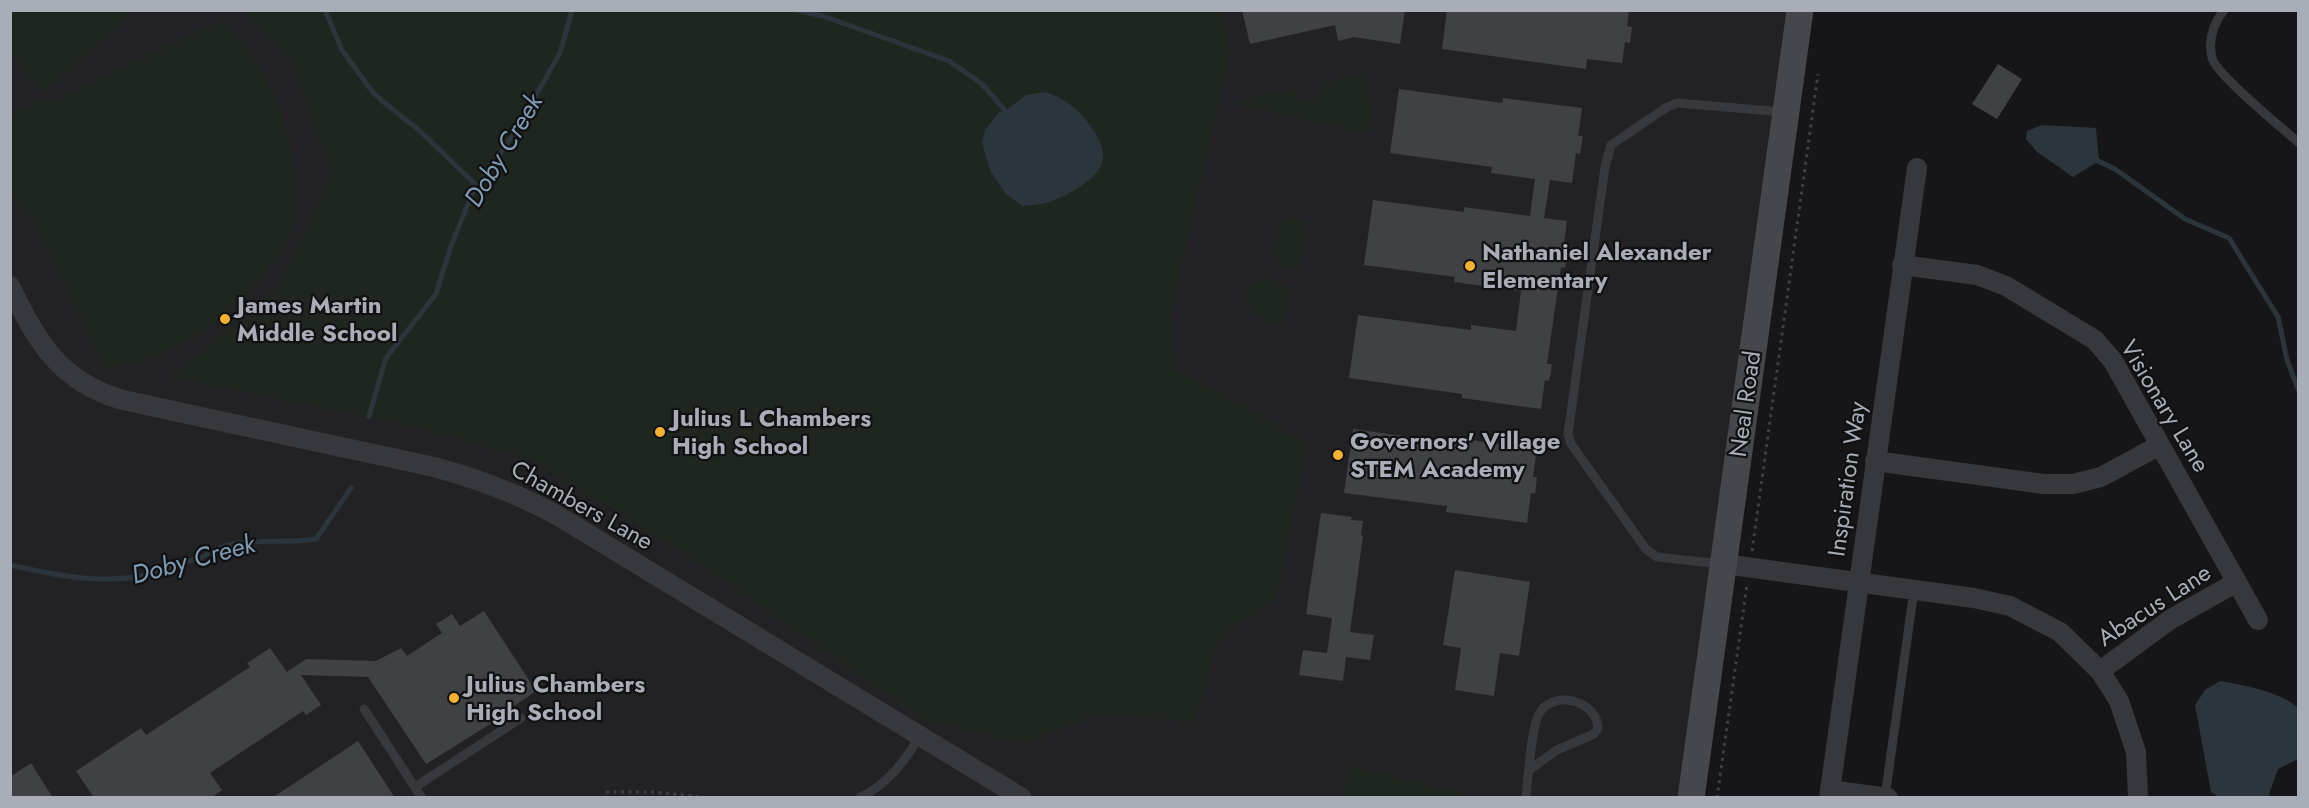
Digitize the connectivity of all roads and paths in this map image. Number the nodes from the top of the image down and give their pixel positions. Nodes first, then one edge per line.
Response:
1 (1800, 10) edge
2 (2224, 10) edge
3 (1818, 74) dead end
4 (1785, 112) junction
5 (2298, 142) edge
6 (1917, 168) dead end
7 (1902, 265) junction
8 (10, 286) edge
9 (2160, 445) junction
10 (1875, 461) junction
11 (1753, 542) dead end
12 (1724, 564) junction
13 (1859, 582) junction
14 (2237, 582) junction
15 (1914, 590) junction
16 (1746, 594) dead end
17 (2258, 620) dead end
18 (2100, 671) junction
19 (364, 709) dead end
20 (521, 718) dead end
21 (920, 736) junction
22 (1529, 770) junction
23 (415, 787) junction
24 (606, 792) dead end
25 (1830, 794) edge
26 (1886, 797) edge
27 (422, 798) edge
28 (712, 798) edge
29 (859, 798) edge
30 (1022, 798) edge
31 (1526, 798) edge
32 (1691, 798) edge
33 (1717, 798) edge
34 (2138, 798) edge

1 - 4 street, Neal Road
2 - 5 lane
3 - 11 path
4 - 12 street, Neal Road
4 - 12 lane
6 - 7 street, Inspiration Way
7 - 9 street, Visionary Lane
7 - 10 street, Inspiration Way
8 - 21 street, Chambers Lane
9 - 10 street
9 - 14 street, Visionary Lane
10 - 13 street, Inspiration Way
12 - 13 street
12 - 32 street, Neal Road
13 - 15 street
13 - 25 street, Inspiration Way
14 - 17 street, Visionary Lane
14 - 18 street, Abacus Lane
15 - 18 street
15 - 26 lane
16 - 33 path
18 - 34 street
19 - 23 lane
20 - 23 lane
21 - 29 lane
21 - 30 street, Chambers Lane
22 - 22 lane
22 - 31 lane
23 - 27 lane
24 - 28 path
25 - 26 street

